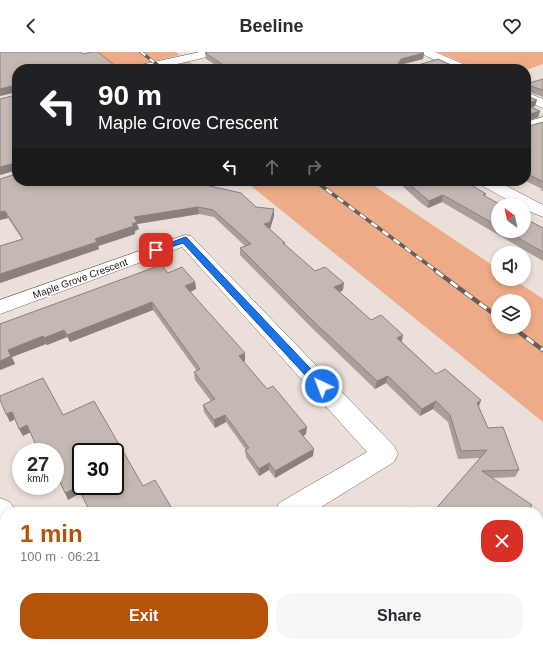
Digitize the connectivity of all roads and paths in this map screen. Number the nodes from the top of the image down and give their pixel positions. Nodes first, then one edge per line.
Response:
1 (215, 52) edge
2 (426, 57) edge
3 (162, 64) edge
4 (452, 64) edge
5 (531, 98) edge
6 (543, 104) edge
7 (543, 121) edge
8 (531, 125) edge
9 (494, 186) edge
10 (543, 212) edge
11 (0, 307) edge
12 (297, 507) edge

1 - 3 street
2 - 4 street
5 - 6 street
7 - 8 street
9 - 10 street
11 - 12 street, Maple Grove Crescent

